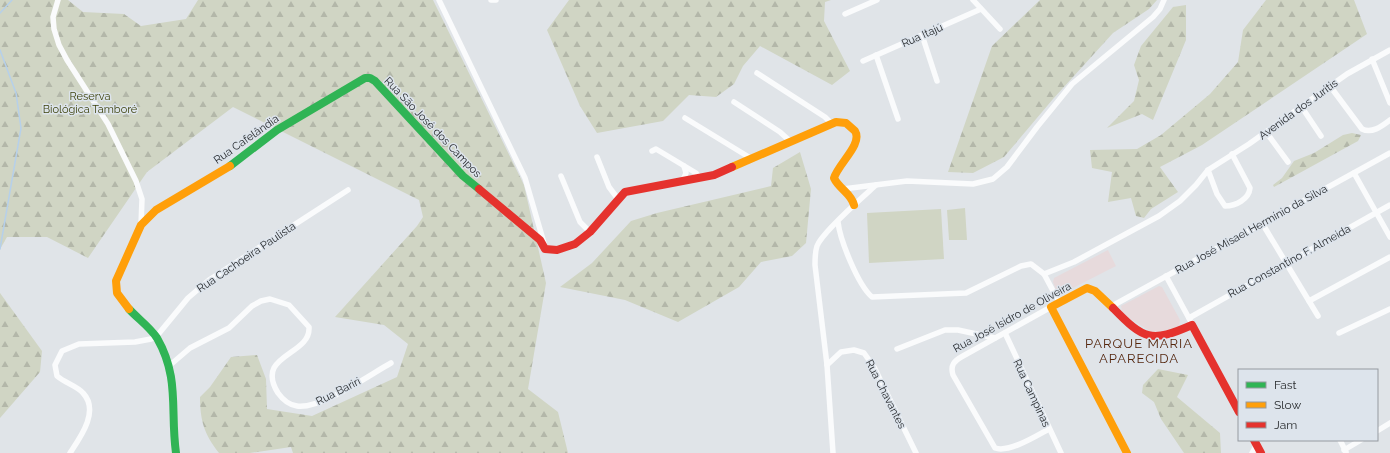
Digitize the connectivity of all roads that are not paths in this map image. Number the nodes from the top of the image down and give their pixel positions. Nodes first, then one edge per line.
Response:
1 (58, 0) edge
2 (439, 0) edge
3 (491, 0) edge
4 (496, 0) edge
5 (877, 0) edge
6 (973, 0) edge
7 (1164, 0) edge
8 (981, 9) junction
9 (845, 14) dead end
10 (1000, 29) dead end
11 (922, 35) junction
12 (1390, 50) edge
13 (876, 55) junction
14 (1372, 59) junction
15 (863, 61) dead end
16 (757, 73) dead end
17 (367, 78) joint
18 (937, 81) dead end
19 (1330, 86) junction
20 (734, 102) dead end
21 (1390, 103) edge
22 (1300, 106) junction
23 (685, 118) dead end
24 (898, 119) dead end
25 (1390, 120) edge
26 (832, 124) junction
27 (1266, 132) junction
28 (1321, 136) dead end
29 (792, 142) junction
30 (652, 151) dead end
31 (1390, 153) edge
32 (1232, 154) junction
33 (597, 156) dead end
34 (752, 159) junction
35 (1288, 162) dead end
36 (684, 166) junction
37 (1208, 170) junction
38 (1354, 173) junction
39 (561, 176) dead end
40 (700, 178) junction
41 (683, 180) junction
42 (876, 185) junction
43 (842, 189) junction
44 (348, 190) dead end
45 (618, 199) junction
46 (854, 205) junction
47 (1390, 205) edge
48 (1376, 213) junction
49 (838, 222) junction
50 (1262, 223) junction
51 (141, 225) junction
52 (590, 232) junction
53 (1390, 237) edge
54 (545, 249) junction
55 (1390, 257) edge
56 (1286, 262) junction
57 (1044, 274) junction
58 (1166, 276) junction
59 (1309, 301) junction
60 (1058, 302) junction
61 (1112, 306) junction
62 (1051, 307) junction
63 (1390, 309) edge
64 (1318, 316) dead end
65 (1191, 322) junction
66 (1004, 333) junction
67 (1339, 333) dead end
68 (156, 337) junction
69 (995, 338) junction
70 (897, 349) dead end
71 (391, 362) dead end
72 (827, 365) junction
73 (169, 366) junction
74 (1238, 410) edge
75 (1390, 423) edge
76 (1049, 430) junction
77 (1378, 430) edge
78 (1340, 441) edge
79 (1360, 441) edge
80 (1255, 442) edge
81 (1345, 451) edge
82 (70, 453) edge
83 (176, 453) edge
84 (833, 453) edge
85 (916, 453) edge
86 (1061, 453) edge
87 (1126, 453) edge
88 (1252, 453) edge
89 (1261, 453) edge

1 - 51 street, Rua Cafelândia
2 - 54 street
3 - 4 street
5 - 9 street
6 - 8 street
7 - 42 street
8 - 10 street
8 - 11 street, Rua Itajú
11 - 13 street, Rua Itajú
11 - 18 street
12 - 14 street, Avenida dos Juritis
13 - 15 street, Rua Itajú
13 - 24 street
14 - 19 street, Avenida dos Juritis
14 - 21 street
16 - 26 street
17 - 51 street, Rua Cafelândia
17 - 54 street, Rua São José dos Campos
19 - 22 street, Avenida dos Juritis
19 - 25 street
20 - 29 street
22 - 27 street, Avenida dos Juritis
22 - 28 street
23 - 34 street
26 - 29 street
26 - 43 street
27 - 32 street, Avenida dos Juritis
27 - 35 street
29 - 34 street
30 - 36 street
31 - 38 street, Rua José Misael Hermínio da Silva
32 - 37 street, Avenida dos Juritis
32 - 37 street
33 - 45 street
34 - 40 street
36 - 40 street
36 - 41 street
37 - 57 street, Avenida dos Juritis
38 - 48 street
38 - 50 street, Rua José Misael Hermínio da Silva
39 - 52 street
40 - 41 street
41 - 45 street
42 - 43 street
42 - 46 street
43 - 46 street
44 - 68 street, Rua Cachoeira Paulista
45 - 52 street
46 - 49 street
47 - 48 street, Rua Constantino F. Almeida
48 - 53 street
48 - 56 street, Rua Constantino F. Almeida
49 - 57 street
49 - 72 street
50 - 56 street
50 - 58 street, Rua José Misael Hermínio da Silva
51 - 68 street, Rua Cafelândia
52 - 54 street
55 - 59 street
56 - 59 street
56 - 65 street, Rua Constantino F. Almeida
57 - 60 street
58 - 61 street, Rua José Misael Hermínio da Silva
58 - 65 street
59 - 64 street
60 - 61 street, Rua José Isidro de Oliveira
60 - 62 street, Rua José Isidro de Oliveira
61 - 65 street, Rua José Isidro de Oliveira
62 - 66 street, Rua José Isidro de Oliveira
62 - 87 street
63 - 67 street
65 - 74 street
66 - 69 street, Rua José Isidro de Oliveira
66 - 76 street, Rua Campinas
68 - 73 street, Rua Cafelândia
68 - 82 street
69 - 70 street
69 - 76 street, Rua José Isidro de Oliveira
71 - 73 street, Rua Bariri
72 - 84 street
72 - 85 street, Rua Chavantes
73 - 83 street, Rua Cafelândia
75 - 77 street
76 - 86 street, Rua Campinas
78 - 81 street
79 - 81 street
80 - 88 street
80 - 89 street

